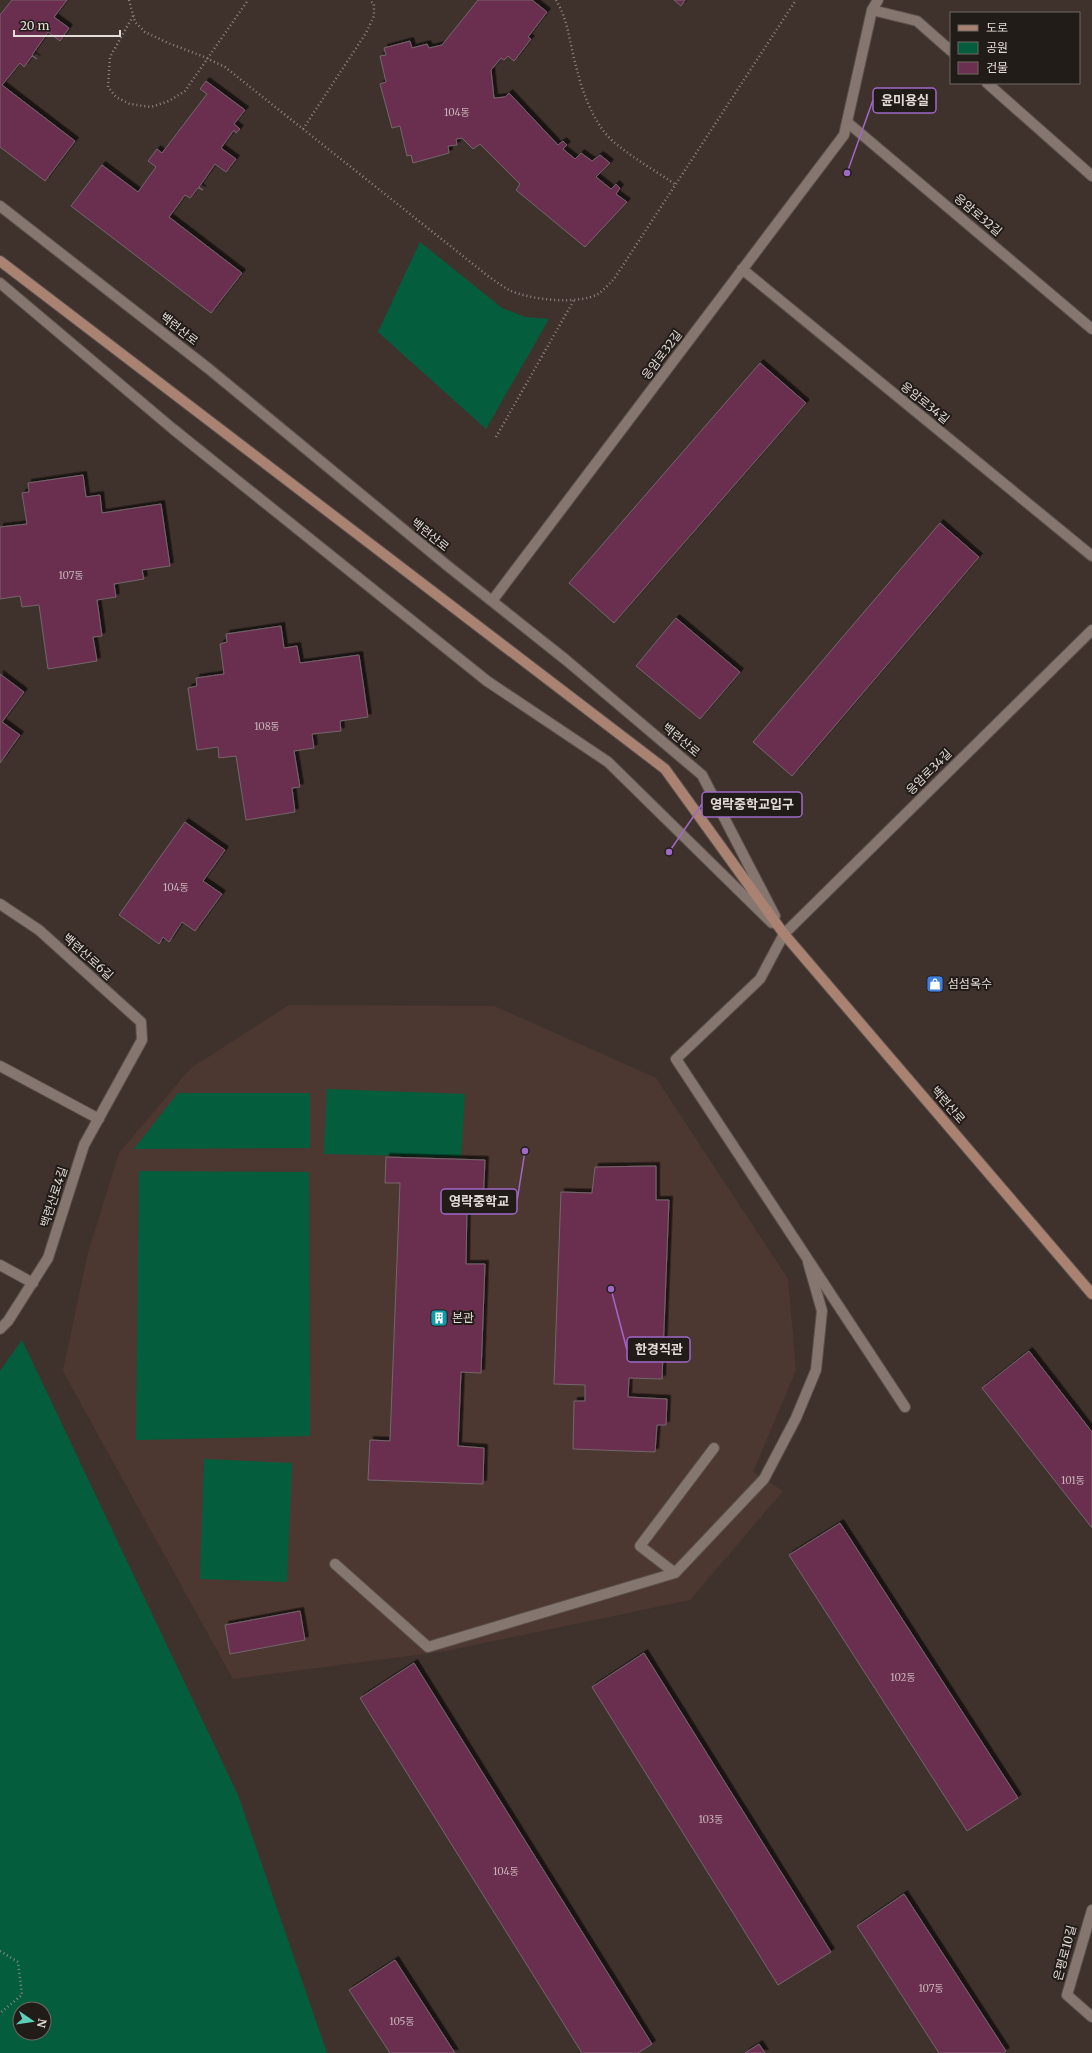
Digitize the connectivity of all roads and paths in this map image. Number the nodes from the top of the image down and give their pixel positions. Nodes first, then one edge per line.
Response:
1 (129, 0) edge
2 (248, 0) edge
3 (369, 0) edge
4 (556, 0) edge
5 (796, 0) edge
6 (878, 0) edge
7 (872, 10) junction
8 (132, 16) junction
9 (950, 50) edge
10 (206, 57) junction
11 (988, 84) edge
12 (847, 122) junction
13 (303, 129) junction
14 (1092, 176) edge
15 (676, 185) junction
16 (0, 206) edge
17 (0, 261) edge
18 (742, 269) junction
19 (0, 283) edge
20 (574, 299) junction
21 (1092, 329) edge
22 (496, 437) dead end
23 (1092, 556) edge
24 (492, 601) junction
25 (1092, 630) edge
26 (0, 904) edge
27 (784, 934) junction
28 (142, 1040) joint
29 (0, 1066) edge
30 (99, 1118) junction
31 (807, 1256) junction
32 (0, 1265) edge
33 (33, 1283) junction
34 (1092, 1294) edge
35 (0, 1329) edge
36 (905, 1407) dead end
37 (714, 1448) dead end
38 (335, 1564) dead end
39 (676, 1573) junction
40 (1092, 1910) edge
41 (0, 1951) edge
42 (0, 2013) edge
43 (1092, 2017) edge

1 - 8 path
2 - 10 path
3 - 13 path
4 - 15 path
5 - 15 path
6 - 7 street, 응암로32길
7 - 9 street
7 - 12 street, 응암로32길
8 - 10 path
8 - 10 path
10 - 13 path
11 - 14 street
12 - 18 street, 응암로32길
12 - 21 street, 응암로32길
13 - 20 path
15 - 20 path
16 - 24 street, 백련산로
17 - 27 main road, 백련산로
18 - 23 street, 응암로34길
18 - 24 street, 응암로32길
19 - 27 street, 백련산로
20 - 22 path
24 - 27 street, 백련산로
25 - 27 street, 응암로34길
26 - 28 street, 백련산로6길
27 - 31 street, 응암로34길
27 - 34 main road, 백련산로
28 - 30 street, 백련산로4길
29 - 30 street
30 - 33 street, 백련산로4길
31 - 36 street
31 - 39 street
32 - 33 street
33 - 35 street, 백련산로4길
37 - 39 street
38 - 39 street
40 - 43 street, 은평로10길
41 - 42 path

